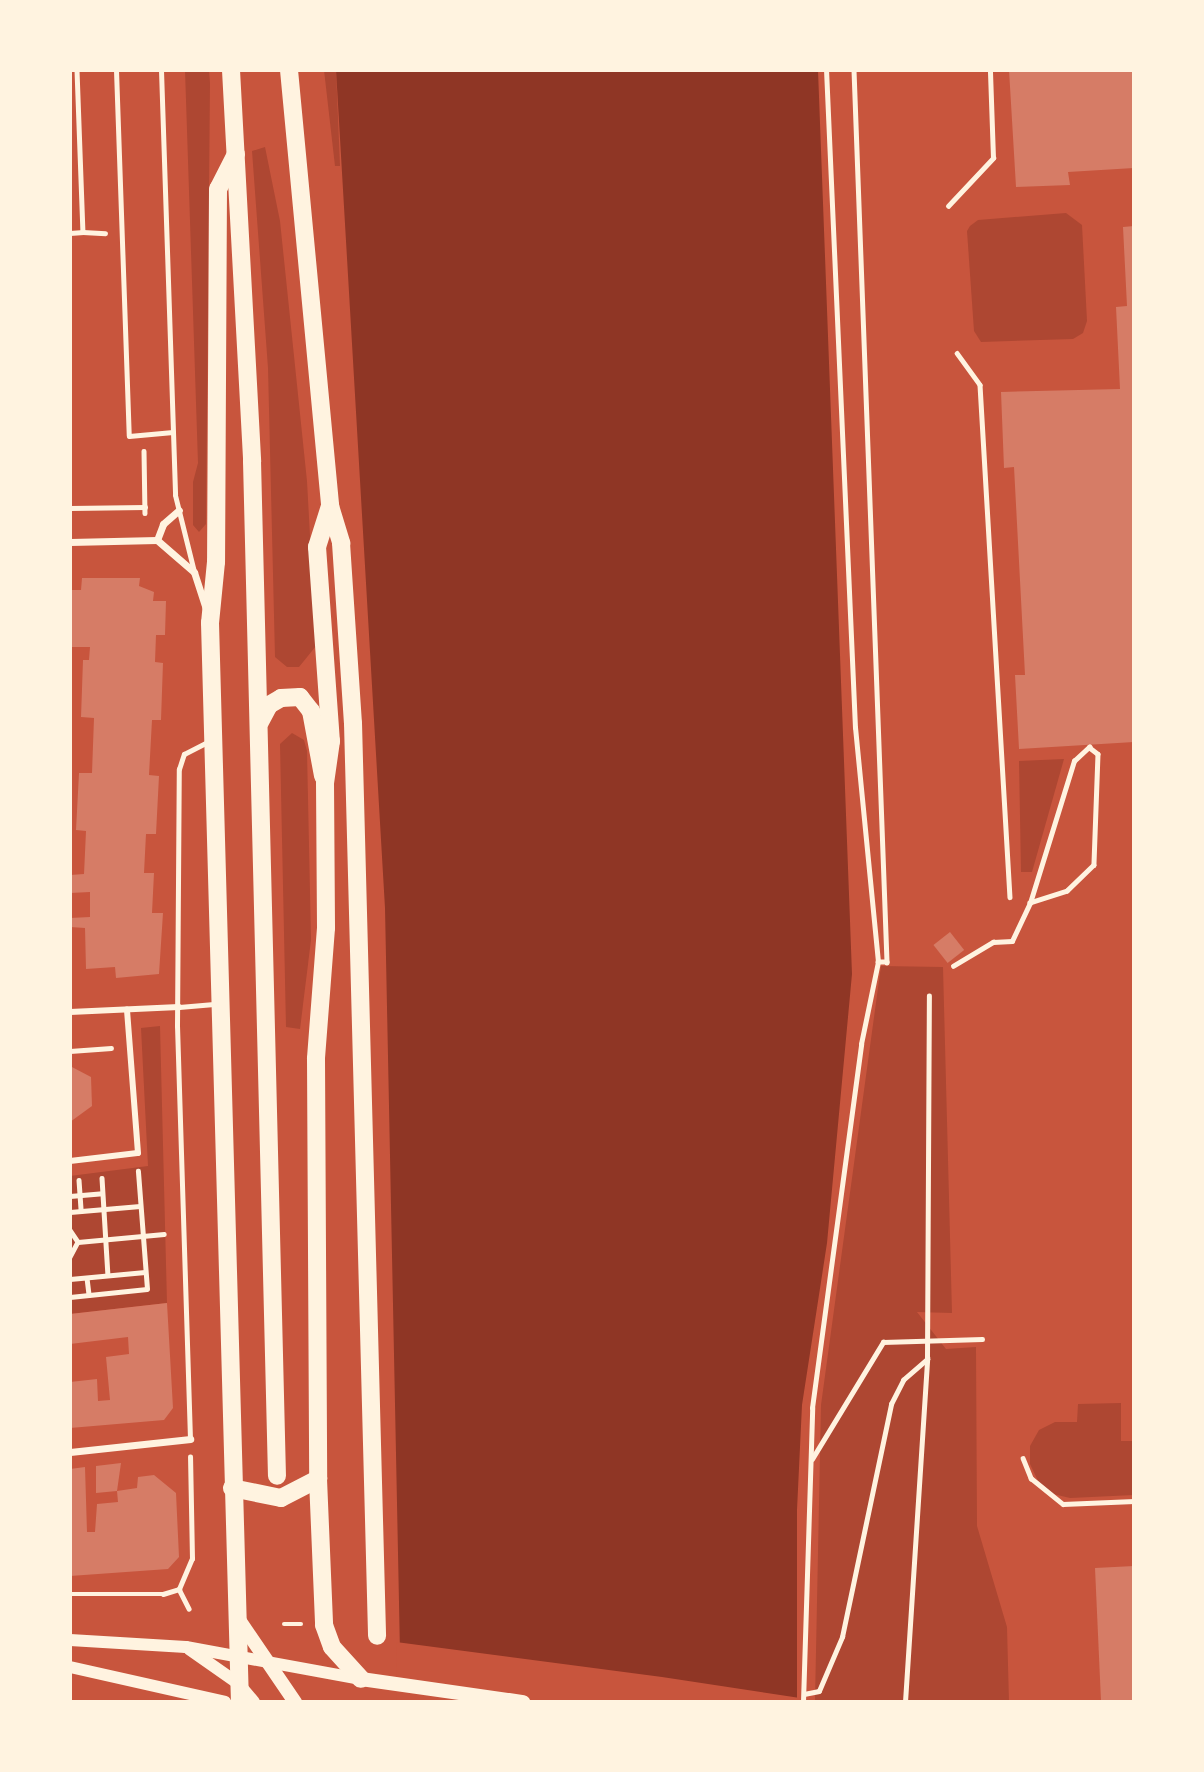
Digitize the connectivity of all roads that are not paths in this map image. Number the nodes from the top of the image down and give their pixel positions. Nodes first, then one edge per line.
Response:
1 (116, 70) edge
2 (161, 70) edge
3 (231, 70) edge
4 (289, 70) edge
5 (236, 154) junction
6 (173, 432) junction
7 (330, 506) junction
8 (179, 510) junction
9 (157, 540) junction
10 (70, 542) edge
11 (194, 572) junction
12 (210, 623) junction
13 (260, 722) junction
14 (213, 740) junction
15 (325, 783) junction
16 (217, 1004) junction
17 (179, 1007) junction
18 (127, 1009) junction
19 (70, 1012) edge
20 (70, 1161) edge
21 (190, 1438) joint
22 (70, 1452) edge
23 (276, 1476) dead end
24 (318, 1479) junction
25 (232, 1488) junction
26 (237, 1617) junction
27 (377, 1636) dead end
28 (70, 1640) edge
29 (186, 1647) junction
30 (238, 1656) junction
31 (270, 1662) junction
32 (70, 1667) edge
33 (361, 1679) junction
34 (240, 1693) edge
35 (225, 1702) edge
36 (254, 1702) edge
37 (295, 1702) edge
38 (523, 1702) edge

1 - 6 lane
2 - 6 lane
3 - 5 main road
4 - 7 main road
5 - 12 main road
5 - 13 main road
6 - 8 lane
7 - 15 main road
7 - 27 main road
8 - 9 street
8 - 11 lane
9 - 10 street
9 - 11 street
11 - 12 street
12 - 14 main road
13 - 15 main road
13 - 23 main road
14 - 16 main road
14 - 17 lane
15 - 24 main road
16 - 17 lane
16 - 25 main road
17 - 18 street
17 - 21 lane
18 - 19 street
18 - 20 street
21 - 22 street
24 - 25 main road
24 - 33 main road
25 - 26 main road
26 - 30 main road
26 - 31 main road
28 - 29 street
29 - 30 street
29 - 34 street
30 - 31 street
30 - 34 main road
31 - 33 street
31 - 37 main road
32 - 35 street
33 - 38 main road
34 - 36 street

